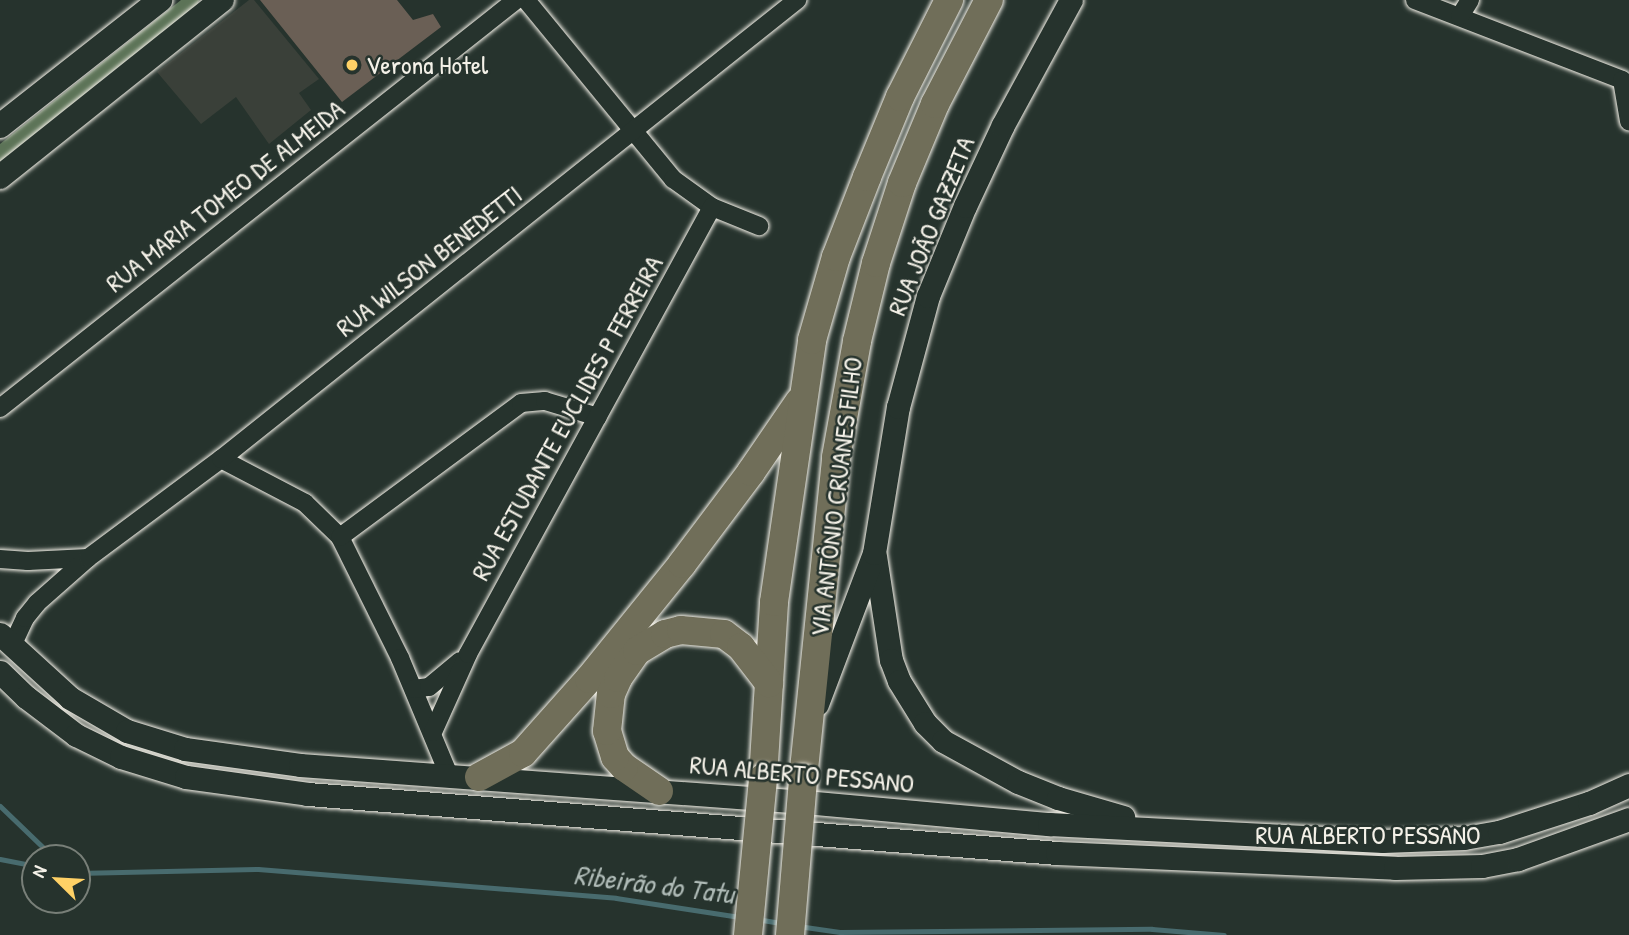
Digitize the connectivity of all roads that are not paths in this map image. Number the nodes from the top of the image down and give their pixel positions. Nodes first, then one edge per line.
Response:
1 (160, 0) edge
2 (222, 0) edge
3 (516, 0) edge
4 (526, 0) edge
5 (797, 0) edge
6 (949, 0) edge
7 (989, 0) edge
8 (1070, 0) edge
9 (1415, 0) edge
10 (1465, 8) edge
11 (1625, 73) edge
12 (1629, 121) edge
13 (0, 126) edge
14 (633, 134) junction
15 (0, 177) edge
16 (712, 207) junction
17 (759, 226) dead end
18 (802, 396) junction
19 (0, 408) edge
20 (598, 417) junction
21 (220, 458) junction
22 (340, 537) junction
23 (874, 553) junction
24 (88, 558) junction
25 (0, 559) edge
26 (6, 640) edge
27 (468, 654) junction
28 (0, 672) edge
29 (769, 683) junction
30 (414, 689) junction
31 (808, 727) junction
32 (433, 732) junction
33 (449, 775) junction
34 (478, 777) junction
35 (1629, 785) edge
36 (659, 791) junction
37 (1629, 820) edge
38 (1171, 829) junction
39 (748, 935) edge
40 (790, 935) edge

1 - 13 main road
2 - 15 main road
3 - 19 street, RUA MARIA TOMEO DE ALMEIDA
4 - 14 street
5 - 14 street, RUA WILSON BENEDETTI
6 - 18 main road, VIA ANTÔNIO CRUANES FILHO
7 - 31 main road, VIA ANTÔNIO CRUANES FILHO
8 - 23 street, RUA JOÃO GAZZETA
9 - 10 street
10 - 11 street
11 - 12 street
14 - 16 street
14 - 21 street, RUA WILSON BENEDETTI
16 - 17 street
16 - 20 street, RUA ESTUDANTE EUCLIDES P FERREIRA
18 - 29 main road, VIA ANTÔNIO CRUANES FILHO
18 - 34 main road
20 - 22 street
20 - 27 street, RUA ESTUDANTE EUCLIDES P FERREIRA
21 - 22 street
21 - 24 street, RUA WILSON BENEDETTI
22 - 30 street
23 - 31 street, RUA JOÃO GAZZETA
23 - 38 street
24 - 25 street
24 - 26 street, RUA WILSON BENEDETTI
26 - 33 street, RUA ALBERTO PESSANO
27 - 30 street, RUA ESTUDANTE EUCLIDES P FERREIRA
27 - 32 street, RUA ESTUDANTE EUCLIDES P FERREIRA
28 - 37 street, RUA ALBERTO PESSANO
29 - 36 main road
29 - 39 main road, VIA ANTÔNIO CRUANES FILHO, bridge
30 - 32 street
31 - 40 main road, VIA ANTÔNIO CRUANES FILHO, bridge
32 - 33 street
33 - 34 street, RUA ALBERTO PESSANO
34 - 36 street, RUA ALBERTO PESSANO
35 - 38 street, RUA ALBERTO PESSANO
36 - 38 street, RUA ALBERTO PESSANO

